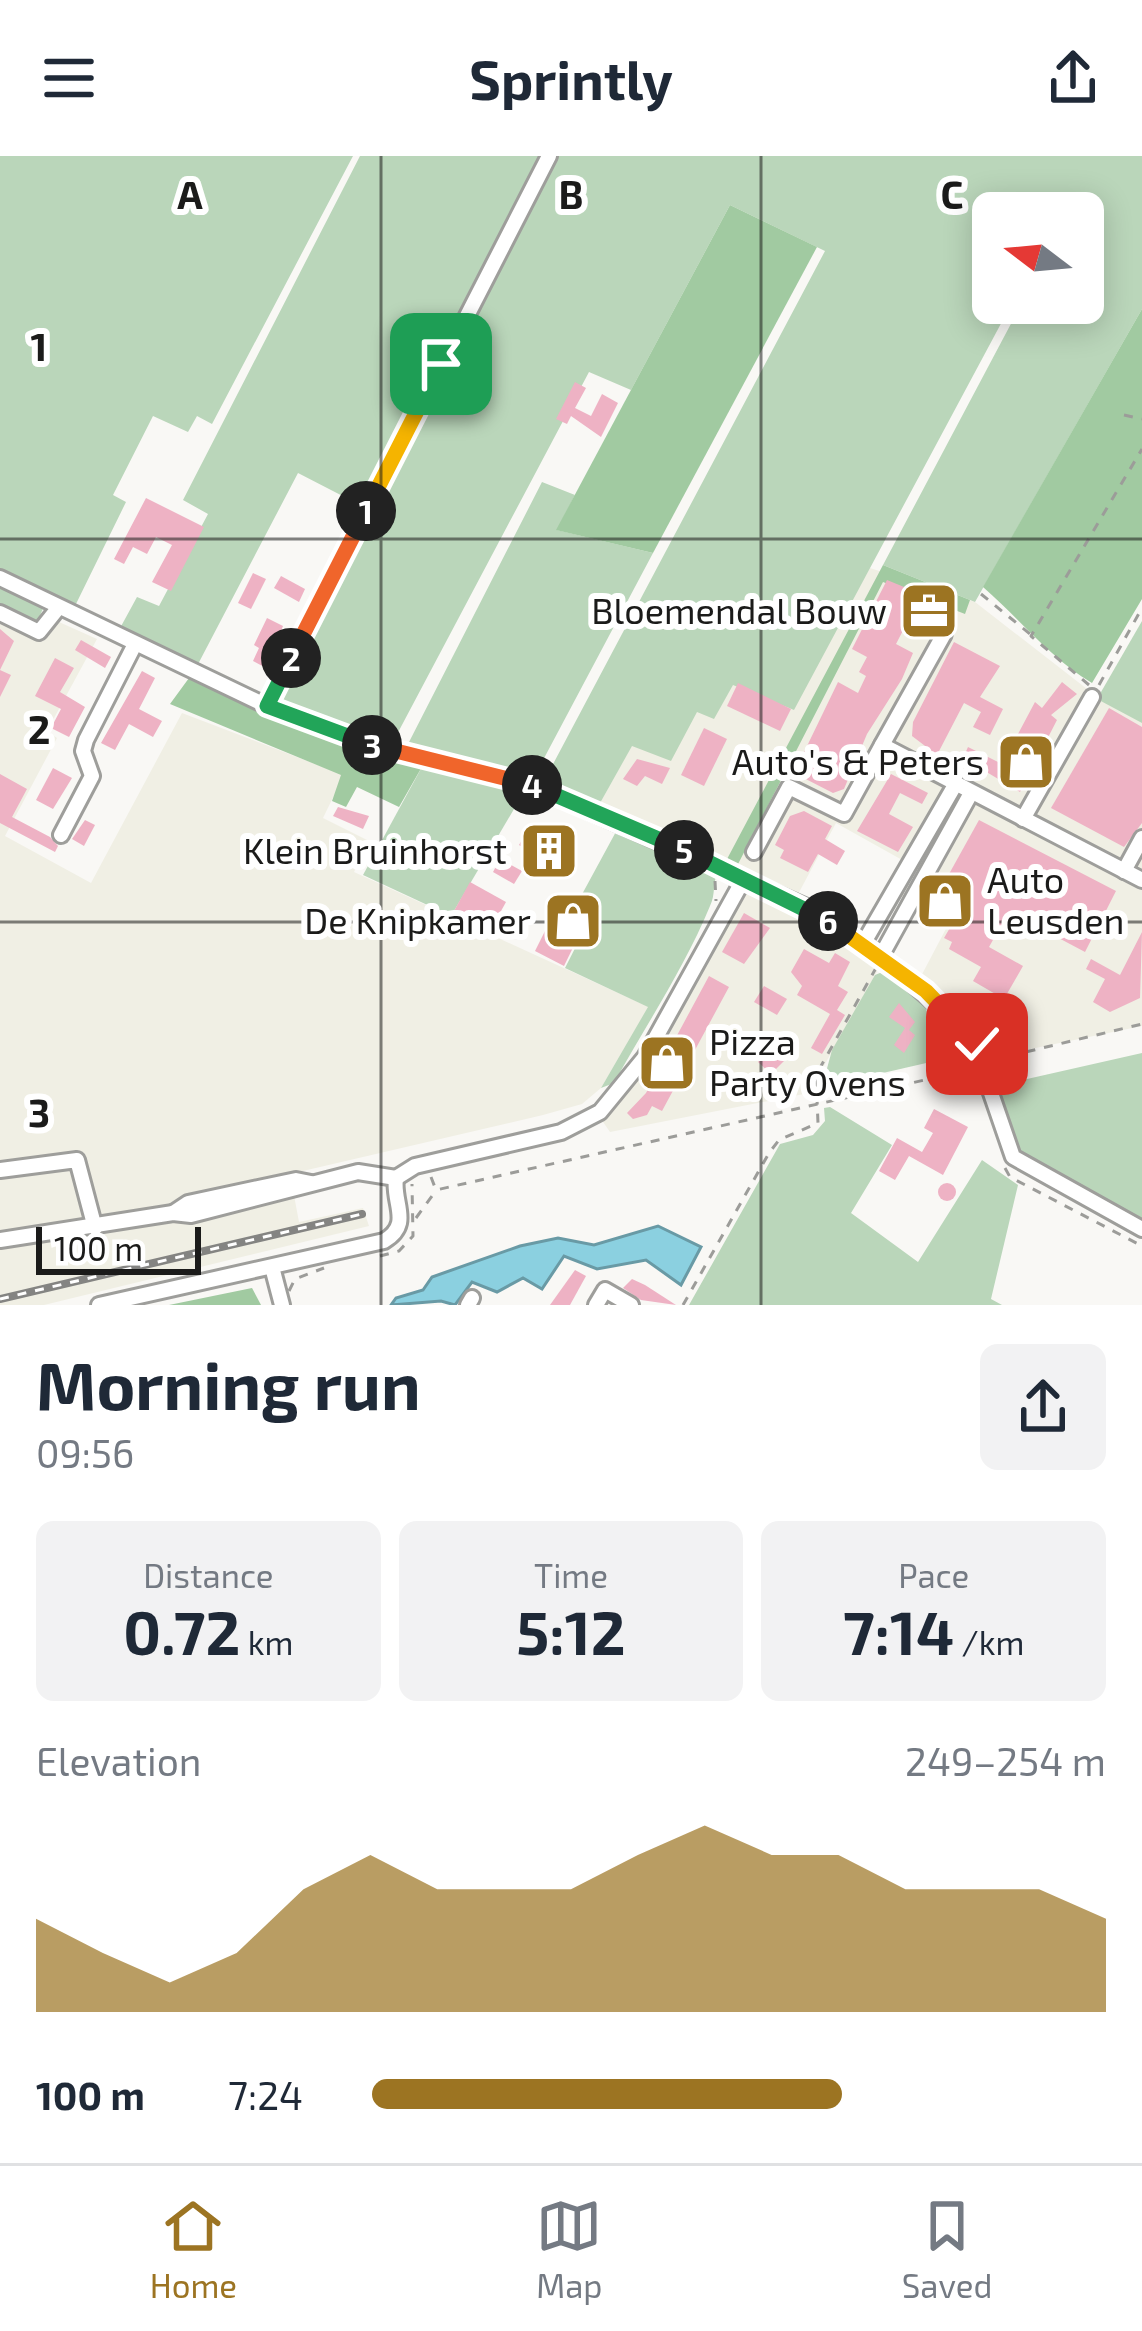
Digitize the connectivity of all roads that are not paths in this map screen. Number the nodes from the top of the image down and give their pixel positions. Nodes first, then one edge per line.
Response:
1 (549, 156) edge
2 (0, 578) edge
3 (59, 608) junction
4 (0, 613) edge
5 (944, 634) dead end
6 (134, 646) junction
7 (1092, 697) dead end
8 (267, 706) junction
9 (883, 745) junction
10 (955, 784) junction
11 (971, 793) junction
12 (1023, 819) junction
13 (61, 835) dead end
14 (1142, 838) edge
15 (754, 853) dead end
16 (1124, 871) junction
17 (1142, 880) edge
18 (742, 882) junction
19 (863, 944) junction
20 (881, 956) junction
21 (0, 1170) edge
22 (396, 1178) junction
23 (95, 1228) junction
24 (1142, 1229) edge
25 (0, 1240) edge
26 (272, 1267) junction
27 (280, 1302) edge
28 (99, 1305) edge
29 (596, 1305) edge
30 (631, 1305) edge

1 - 8 street
2 - 3 street
3 - 4 street
3 - 6 street
5 - 9 street
6 - 8 street
6 - 13 street
7 - 12 street
8 - 18 street
9 - 10 street
9 - 15 street
10 - 11 street
10 - 19 street
11 - 12 street
11 - 20 street
12 - 16 street
14 - 16 street
16 - 17 street
18 - 19 street
18 - 22 street
19 - 20 street
20 - 24 street
21 - 23 street
22 - 23 street
22 - 26 street
23 - 25 street
26 - 27 street
26 - 28 street
29 - 30 street

